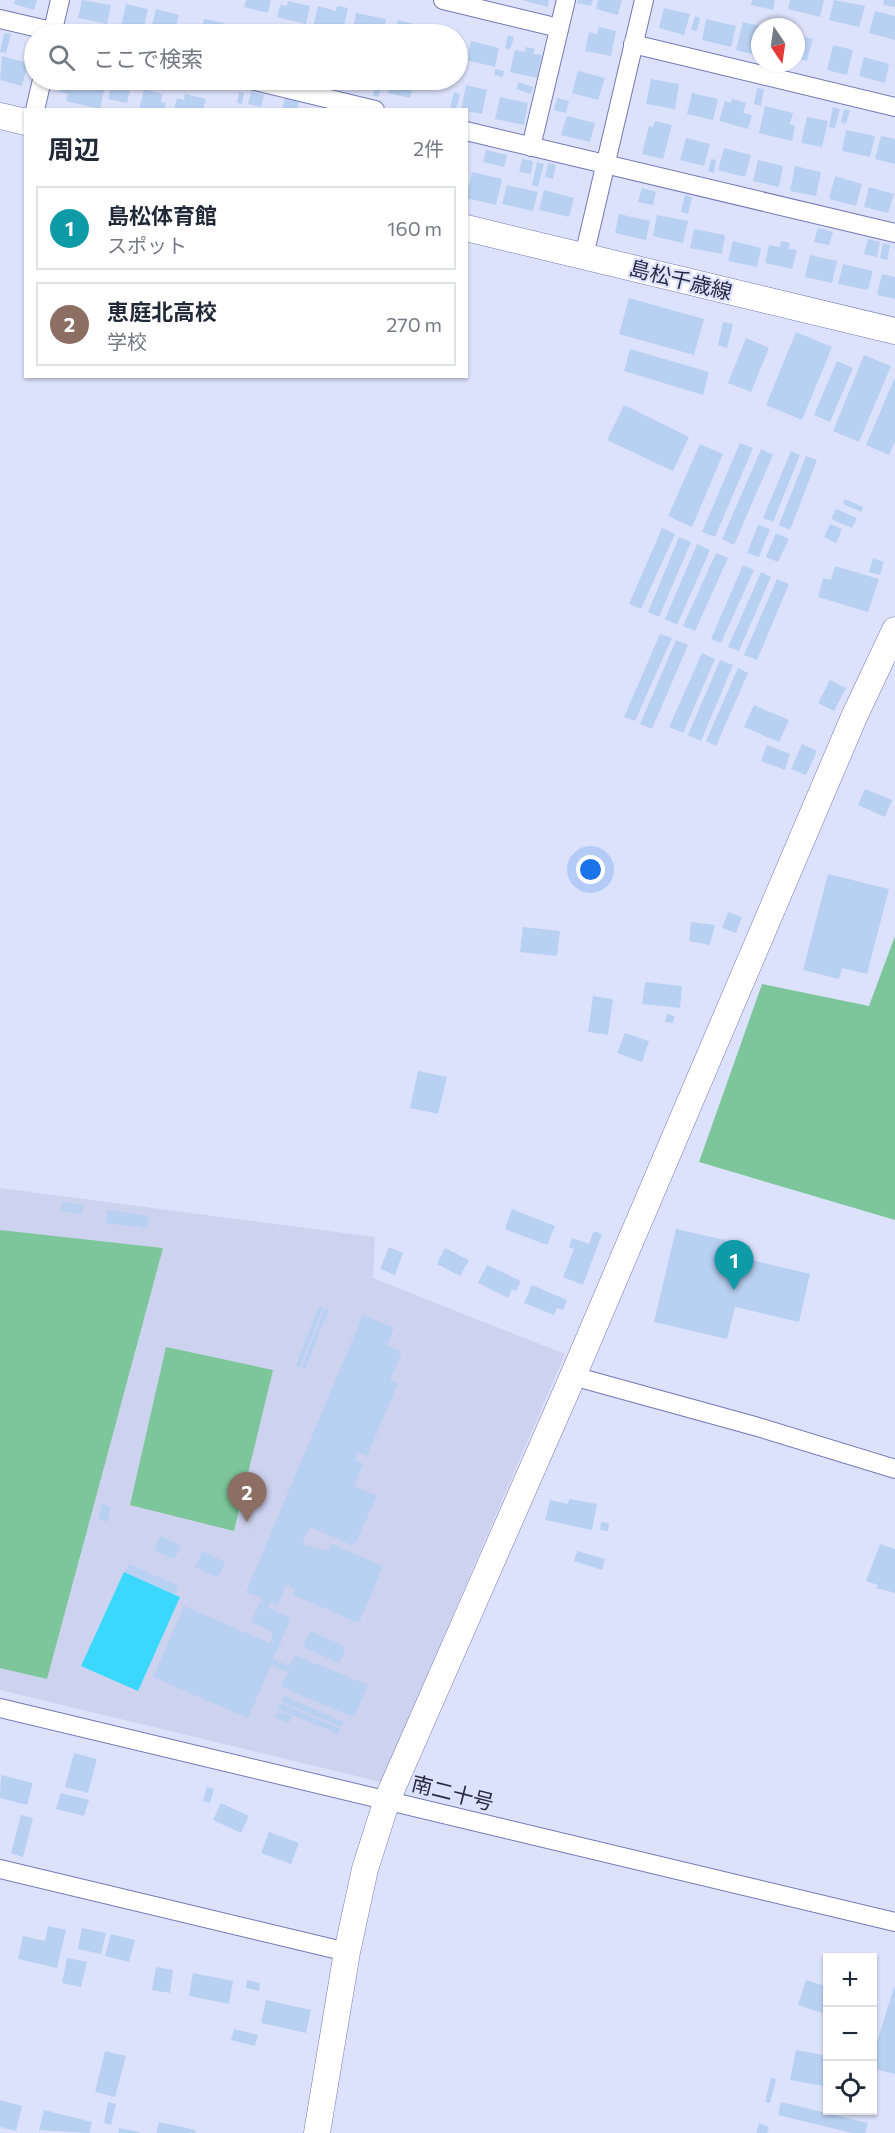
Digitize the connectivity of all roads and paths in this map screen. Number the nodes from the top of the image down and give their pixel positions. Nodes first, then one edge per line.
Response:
1 (60, 0) edge
2 (442, 0) edge
3 (566, 0) edge
4 (644, 0) edge
5 (0, 19) edge
6 (57, 24) edge
7 (24, 25) edge
8 (559, 28) junction
9 (633, 44) junction
10 (39, 90) edge
11 (292, 90) edge
12 (895, 106) edge
13 (35, 108) edge
14 (367, 108) edge
15 (0, 116) edge
16 (24, 122) edge
17 (468, 131) edge
18 (531, 147) junction
19 (605, 165) junction
20 (468, 228) edge
21 (895, 233) edge
22 (584, 256) junction
23 (895, 331) edge
24 (895, 630) edge
25 (573, 1377) junction
26 (895, 1469) edge
27 (0, 1708) edge
28 (387, 1800) junction
29 (0, 1869) edge
30 (895, 1922) edge
31 (347, 1952) junction
32 (317, 2133) edge

1 - 6 street
2 - 8 street
3 - 8 street
4 - 9 street
5 - 7 street
8 - 18 street
9 - 12 street
9 - 19 street
10 - 13 street
11 - 14 street
15 - 16 street
17 - 18 street
18 - 19 street
19 - 21 street
19 - 22 street
20 - 22 street, 島松千歳線
22 - 23 street, 島松千歳線
24 - 25 street
25 - 26 street
25 - 28 street
27 - 28 street, 南二十号
28 - 30 street, 南二十号
28 - 31 street
29 - 31 street
31 - 32 street

